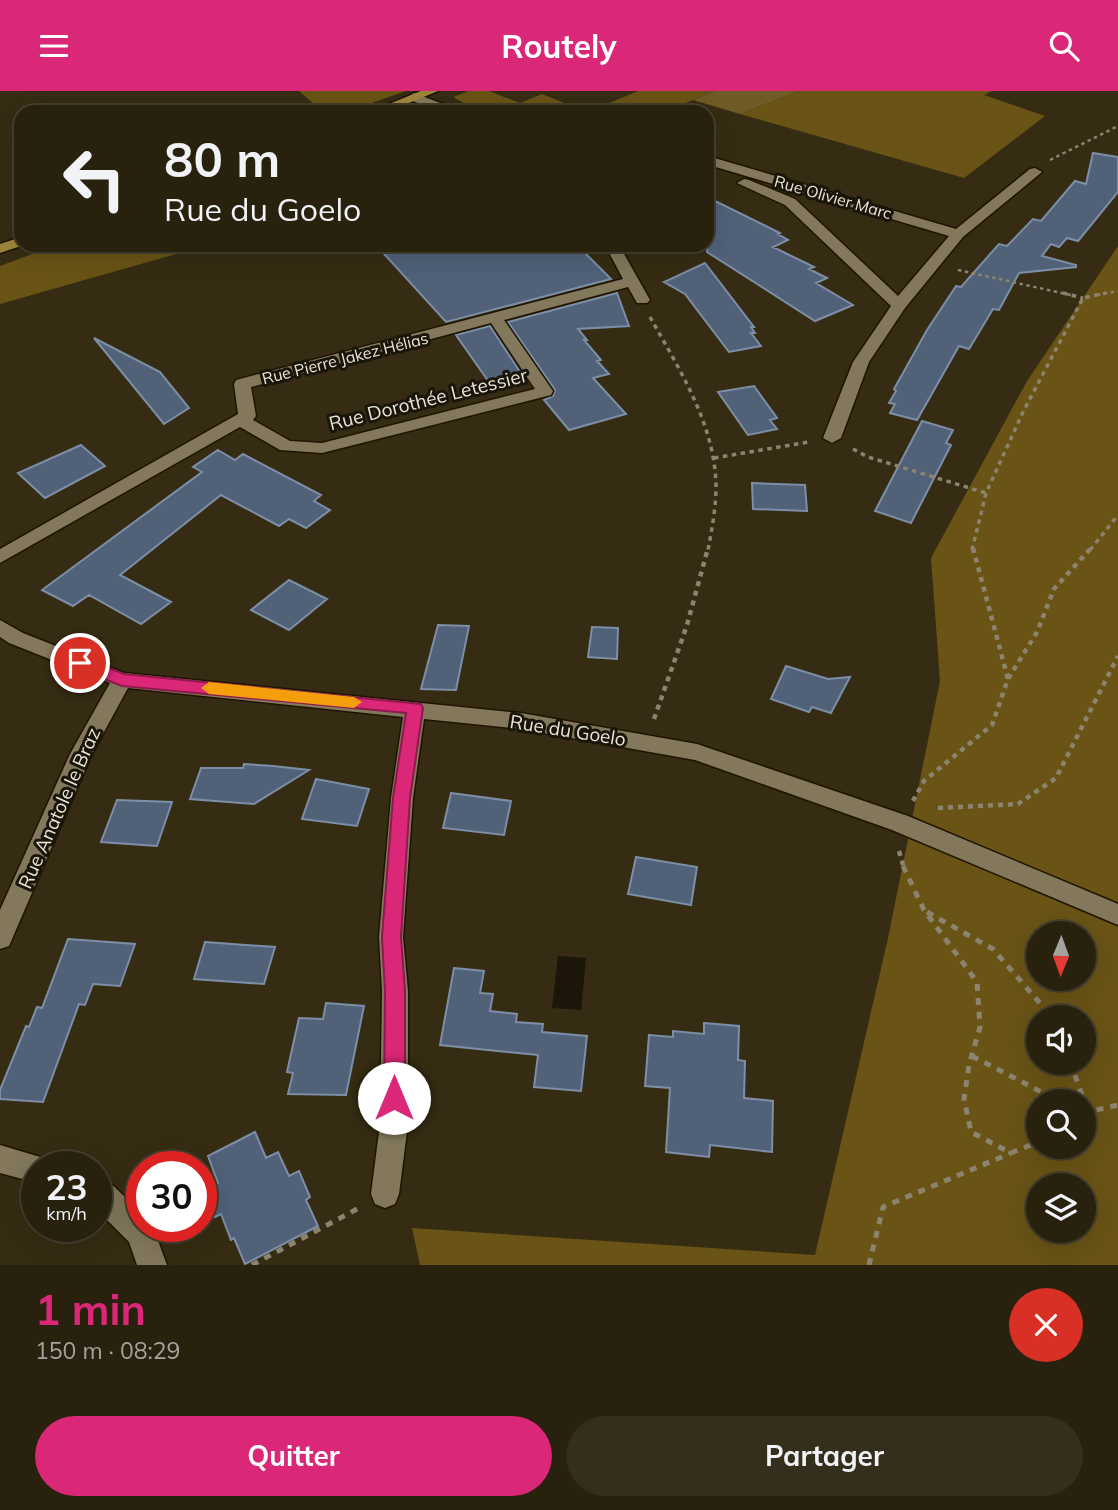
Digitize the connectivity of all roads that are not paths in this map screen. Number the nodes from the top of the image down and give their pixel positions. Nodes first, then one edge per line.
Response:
1 (432, 91) edge
2 (414, 97) junction
3 (393, 105) edge
4 (434, 105) edge
5 (714, 166) edge
6 (714, 167) edge
7 (1035, 172) road end
8 (808, 190) junction
9 (790, 202) junction
10 (958, 234) junction
11 (616, 252) edge
12 (631, 282) junction
13 (642, 300) road end
14 (899, 305) junction
15 (495, 318) junction
16 (241, 419) junction
17 (832, 438) road end
18 (0, 557) edge
19 (0, 627) edge
20 (122, 680) junction
21 (415, 708) junction
22 (1118, 915) edge
23 (0, 938) edge
24 (0, 1159) edge
25 (21, 1165) edge
26 (384, 1194) road end
27 (112, 1205) edge
28 (152, 1265) edge

1 - 2 main road
2 - 3 main road
2 - 4 street
5 - 8 street, Rue Olivier Marc
6 - 9 street, Rue Olivier Marc
7 - 10 street
8 - 9 street
8 - 10 street, Rue Olivier Marc
9 - 14 street, Rue Olivier Marc
10 - 14 street
11 - 12 street
12 - 13 street
12 - 15 street, Rue Pierre Jakez Hélias
14 - 17 street
15 - 16 street, Rue Pierre Jakez Hélias
15 - 16 street, Rue Dorothée Letessier
16 - 18 street
19 - 20 street, Rue du Goelo
20 - 21 street, Rue du Goelo
20 - 23 street, Rue Anatole le Braz
21 - 22 street, Rue du Goelo
21 - 26 street
24 - 25 street
27 - 28 street

